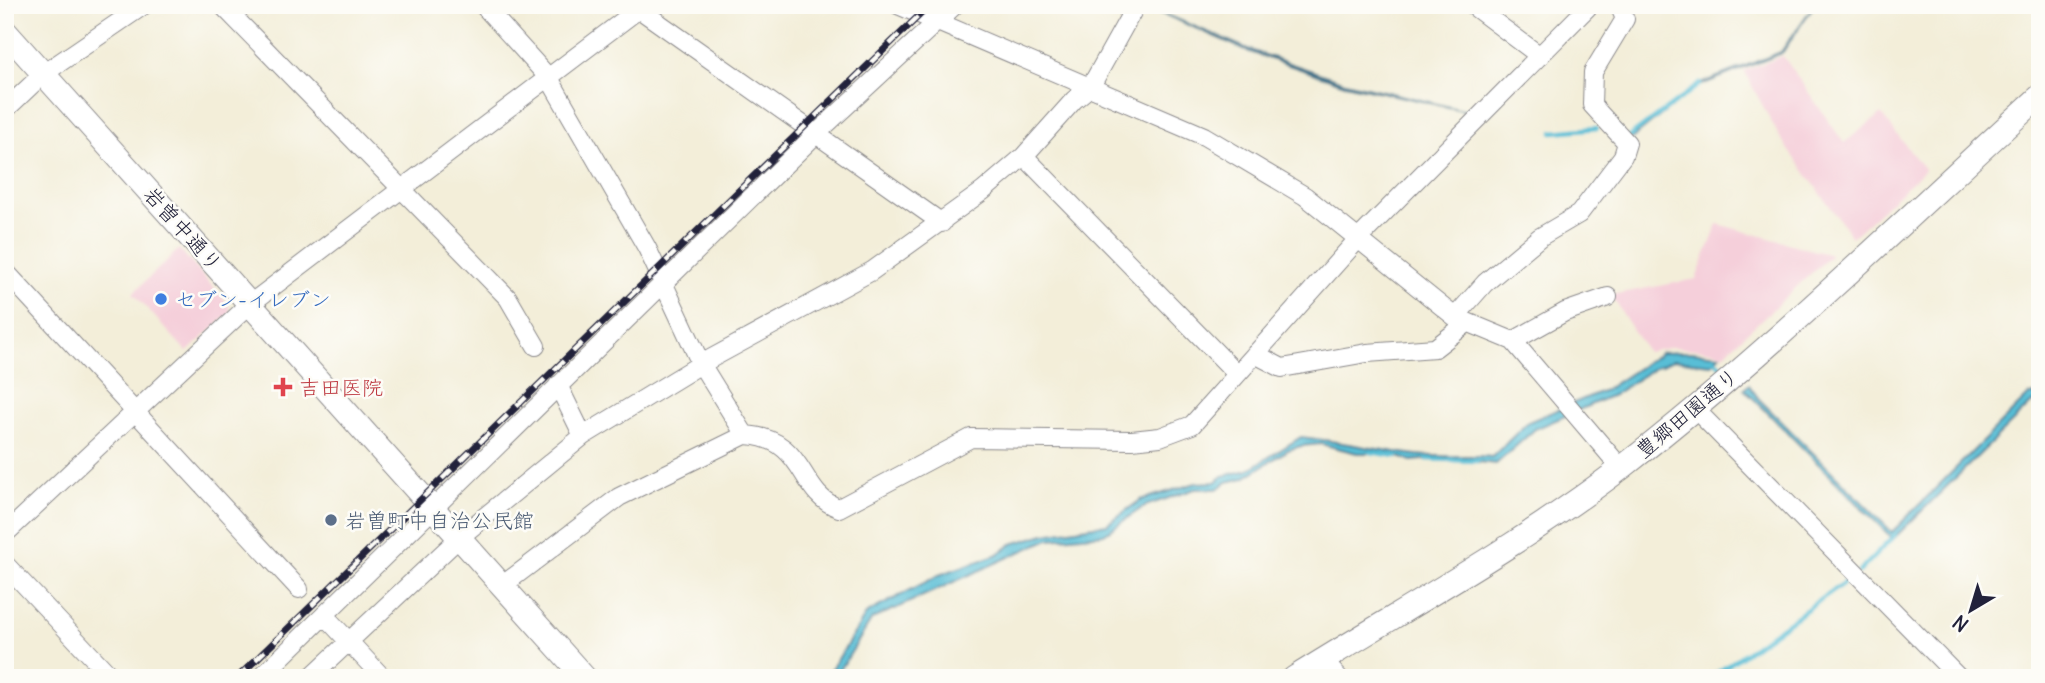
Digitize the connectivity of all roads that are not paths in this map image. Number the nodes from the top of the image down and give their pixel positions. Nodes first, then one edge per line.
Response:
1 (144, 5) edge
2 (222, 5) edge
3 (483, 5) edge
4 (898, 5) edge
5 (955, 5) edge
6 (1136, 5) edge
7 (1472, 5) edge
8 (1590, 5) edge
9 (1619, 5) edge
10 (641, 7) edge
11 (937, 22) junction
12 (5, 31) edge
13 (1540, 56) junction
14 (43, 74) junction
15 (549, 78) junction
16 (1091, 86) junction
17 (2040, 96) edge
18 (5, 110) edge
19 (816, 134) junction
20 (1024, 156) junction
21 (403, 188) junction
22 (942, 223) junction
23 (1359, 238) junction
24 (5, 271) edge
25 (662, 285) junction
26 (1608, 297) dead end
27 (250, 304) junction
28 (1461, 320) junction
29 (1513, 341) junction
30 (536, 346) dead end
31 (1255, 354) junction
32 (701, 363) junction
33 (1237, 374) junction
34 (558, 385) junction
35 (1695, 409) junction
36 (136, 411) junction
37 (745, 435) junction
38 (583, 436) junction
39 (1621, 468) junction
40 (434, 508) junction
41 (5, 534) edge
42 (460, 537) junction
43 (5, 564) edge
44 (503, 586) junction
45 (299, 589) dead end
46 (324, 615) junction
47 (349, 641) junction
48 (1322, 660) junction
49 (112, 678) edge
50 (260, 678) edge
51 (310, 678) edge
52 (383, 678) edge
53 (584, 678) edge
54 (1294, 678) edge
55 (1339, 678) edge
56 (1959, 678) edge

1 - 14 street
2 - 21 street
3 - 15 street
4 - 11 street
5 - 11 street
6 - 16 street
7 - 13 street
8 - 13 street
9 - 28 street
10 - 15 street
10 - 19 street
11 - 16 street
11 - 19 street
12 - 14 street, 岩曽中通り
13 - 23 street
14 - 18 street
14 - 27 street, 岩曽中通り
15 - 21 street
15 - 25 street
16 - 20 street
16 - 23 street
17 - 35 street, 豊郷田園通り
19 - 22 street
19 - 25 street
20 - 22 street
20 - 33 street
21 - 27 street
21 - 30 street
22 - 32 street
23 - 28 street
23 - 31 street
24 - 36 street
25 - 32 street
25 - 34 street
26 - 29 street
27 - 36 street
27 - 40 street, 岩曽中通り
28 - 29 street
28 - 31 street
29 - 39 street
31 - 33 street
32 - 37 street
32 - 38 street
33 - 37 street
34 - 38 street
34 - 40 street
35 - 39 street, 豊郷田園通り
35 - 56 street
36 - 41 street
36 - 45 street
37 - 44 street
38 - 42 street
39 - 48 street, 豊郷田園通り
40 - 42 street, 岩曽中通り
40 - 46 street
42 - 44 street, 岩曽中通り
42 - 47 street
43 - 49 street
44 - 53 street, 岩曽中通り
46 - 47 street
46 - 50 street
47 - 51 street
47 - 52 street
48 - 54 street, 豊郷田園通り
48 - 55 street

